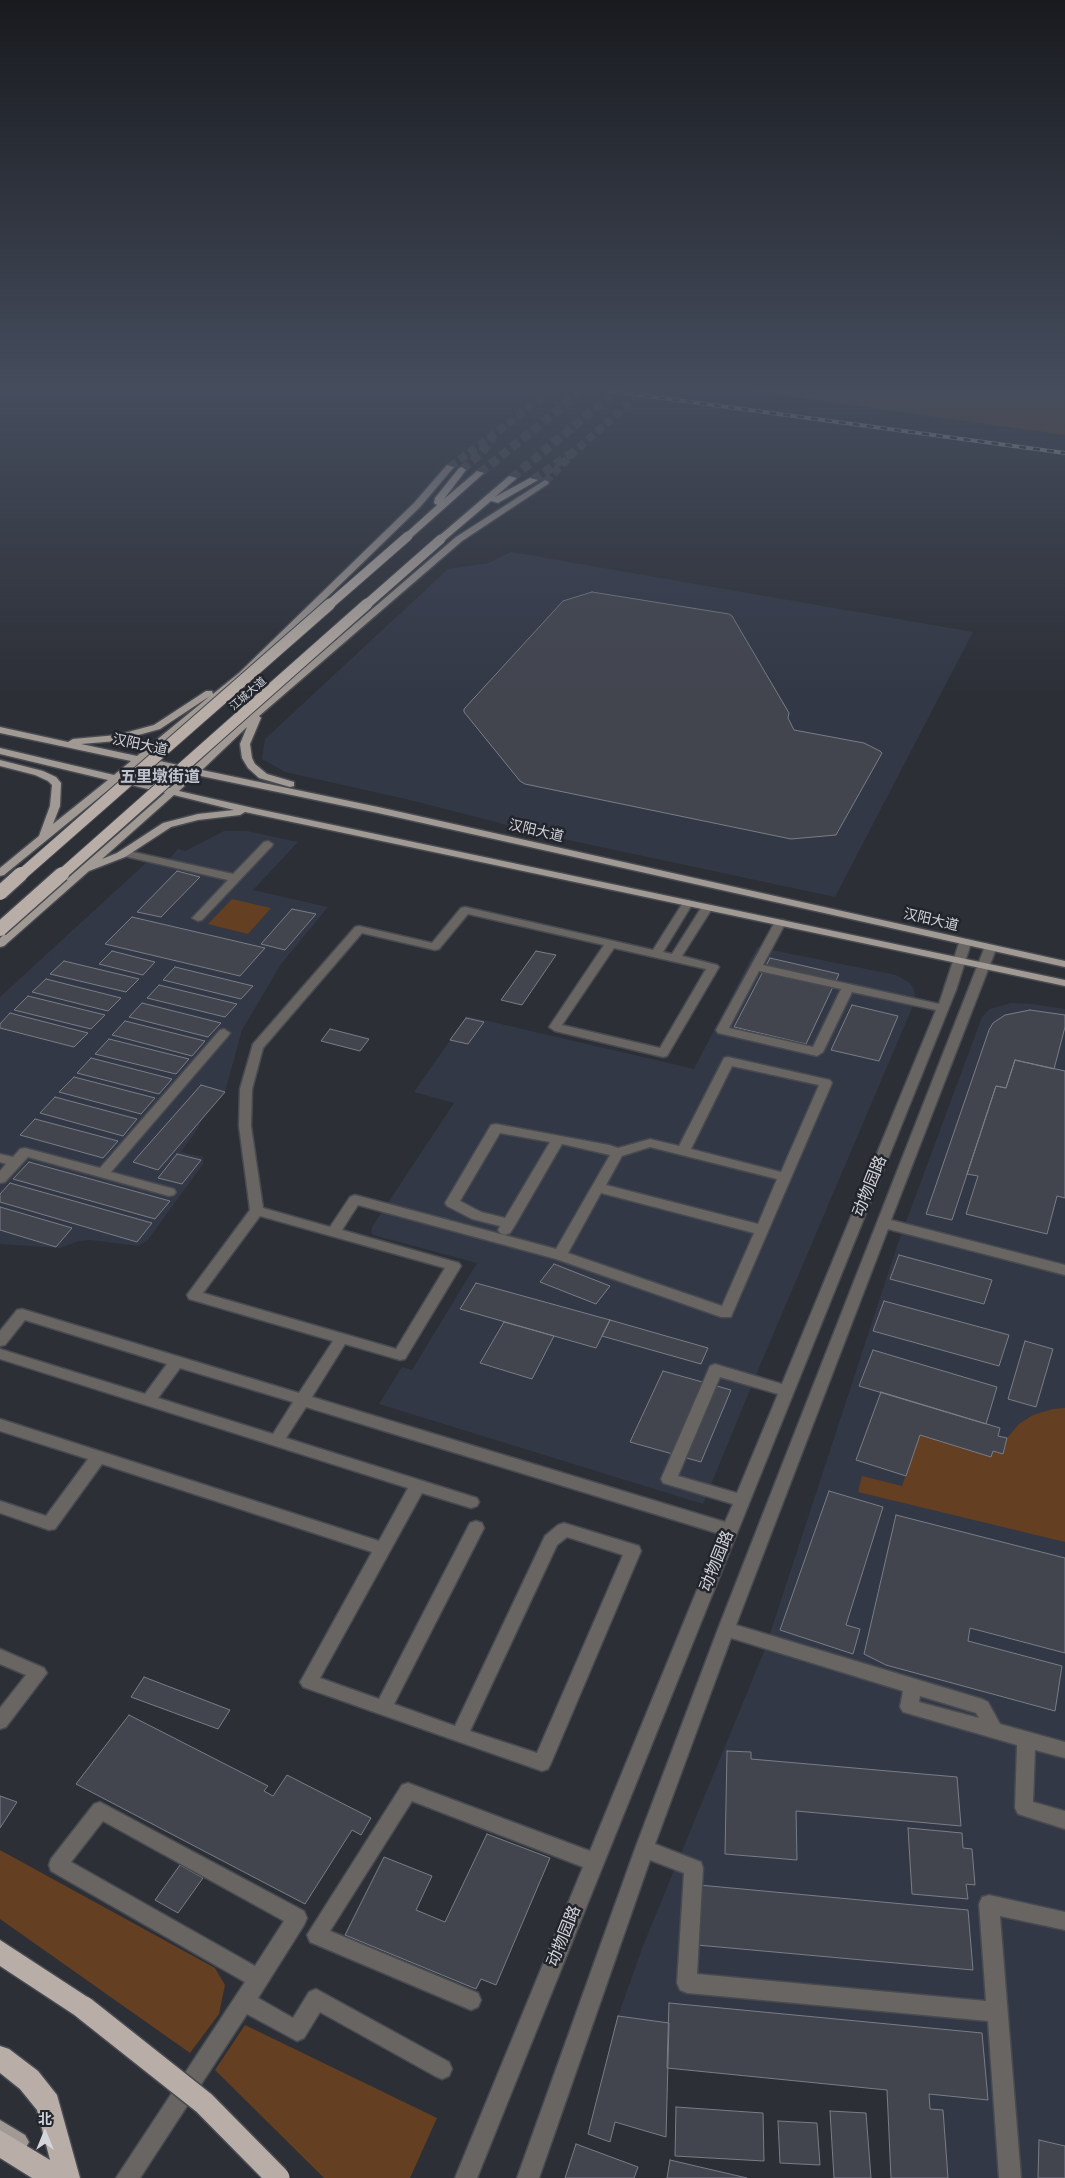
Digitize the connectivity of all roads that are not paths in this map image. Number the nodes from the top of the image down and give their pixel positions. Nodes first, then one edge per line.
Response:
1 (429, 492) edge
2 (445, 492) edge
3 (459, 492) edge
4 (497, 492) edge
5 (512, 492) tunnel mouth
6 (530, 492) tunnel mouth
7 (438, 510) junction
8 (474, 512) junction
9 (242, 675) junction
10 (259, 711) junction
11 (0, 730) edge
12 (57, 743) junction
13 (0, 751) edge
14 (136, 760) junction
15 (0, 763) edge
16 (193, 772) junction
17 (114, 778) junction
18 (172, 792) junction
19 (378, 810) junction
20 (253, 811) junction
21 (42, 838) junction
22 (268, 844) dead end
23 (124, 853) junction
24 (82, 872) junction
25 (0, 874) edge
26 (236, 878) junction
27 (0, 892) edge
28 (688, 903) junction
29 (707, 907) junction
30 (198, 918) dead end
31 (780, 922) junction
32 (0, 928) edge
33 (965, 943) junction
34 (0, 944) edge
35 (611, 944) junction
36 (990, 949) junction
37 (656, 954) junction
38 (675, 958) junction
39 (960, 961) junction
40 (1065, 964) edge
41 (983, 966) junction
42 (756, 967) junction
43 (1065, 983) edge
44 (848, 987) junction
45 (942, 1008) junction
46 (224, 1033) dead end
47 (558, 1140) junction
48 (683, 1151) junction
49 (616, 1153) junction
50 (0, 1158) edge
51 (16, 1162) junction
52 (104, 1173) junction
53 (785, 1177) junction
54 (0, 1179) edge
55 (598, 1188) junction
56 (169, 1192) dead end
57 (257, 1211) junction
58 (884, 1223) junction
59 (509, 1224) junction
60 (762, 1230) junction
61 (332, 1232) junction
62 (500, 1239) junction
63 (560, 1255) junction
64 (1065, 1270) edge
65 (342, 1338) junction
66 (0, 1340) edge
67 (0, 1354) edge
68 (177, 1361) junction
69 (786, 1390) junction
70 (302, 1400) junction
71 (148, 1401) junction
72 (0, 1425) edge
73 (276, 1441) junction
74 (98, 1457) junction
75 (418, 1485) junction
76 (741, 1500) junction
77 (471, 1502) dead end
78 (0, 1507) edge
79 (476, 1528) dead end
80 (730, 1530) junction
81 (383, 1549) junction
82 (726, 1629) junction
83 (0, 1656) edge
84 (383, 1708) junction
85 (0, 1721) edge
86 (459, 1735) junction
87 (1026, 1740) junction
88 (1065, 1750) edge
89 (1065, 1820) edge
90 (644, 1849) junction
91 (594, 1862) junction
92 (1065, 1921) edge
93 (0, 1952) edge
94 (258, 1978) junction
95 (471, 2000) dead end
96 (244, 2001) junction
97 (998, 2012) junction
98 (0, 2058) edge
99 (442, 2069) dead end
100 (0, 2130) edge
101 (0, 2143) edge
102 (55, 2178) edge
103 (66, 2178) edge
104 (127, 2178) edge
105 (278, 2178) edge
106 (466, 2178) edge
107 (528, 2178) edge
108 (1010, 2178) edge

1 - 9 main road, 江城大道
2 - 7 highway
3 - 7 highway, 江城大道
4 - 8 highway, 江城大道
5 - 8 highway
6 - 10 main road, 江城大道
7 - 27 highway, 江城大道, bridge
8 - 32 highway, 江城大道, bridge
9 - 12 main road
9 - 14 main road, 江城大道
10 - 16 main road, 江城大道
10 - 19 main road
11 - 12 main road, 汉阳大道
12 - 14 main road, 汉阳大道
13 - 17 main road
14 - 16 main road, 汉阳大道
14 - 17 main road, 江城大道
15 - 21 main road
16 - 18 main road, 江城大道
16 - 19 main road, 汉阳大道
17 - 18 main road
17 - 21 main road, 江城大道
18 - 20 main road
18 - 24 main road, 江城大道
19 - 33 main road, 汉阳大道
20 - 23 main road
20 - 28 main road
21 - 25 main road, 江城大道
22 - 26 street
23 - 24 main road
23 - 26 street
24 - 34 main road, 江城大道
26 - 30 street
28 - 29 main road
28 - 37 street
29 - 31 main road
29 - 38 street
31 - 39 main road
31 - 42 street
33 - 36 main road, 汉阳大道
33 - 39 street, 动物园路
35 - 37 street
35 - 38 street
35 - 57 street
36 - 40 main road, 汉阳大道
36 - 41 street, 动物园路
37 - 38 street
39 - 41 main road
39 - 45 street, 动物园路
41 - 43 main road
41 - 58 street, 动物园路
42 - 44 street
42 - 44 street
44 - 45 street
45 - 69 street, 动物园路
46 - 52 street
47 - 49 street
47 - 59 street
47 - 59 street
48 - 49 street
48 - 53 street
48 - 53 street
49 - 55 street
50 - 51 street
51 - 52 street
51 - 54 street
52 - 56 street
53 - 60 street
55 - 60 street
55 - 63 street
57 - 61 street
57 - 65 street
58 - 64 street
58 - 82 street, 动物园路
59 - 62 street
60 - 63 street
61 - 62 street
61 - 65 street
62 - 63 street
65 - 70 street
66 - 68 street
67 - 71 street
68 - 70 street
68 - 71 street
69 - 76 street, 动物园路
69 - 76 street
70 - 73 street
70 - 80 street
71 - 73 street
72 - 74 street
73 - 75 street
74 - 78 street
74 - 81 street
75 - 77 street
75 - 81 street
76 - 80 street, 动物园路
79 - 84 street
80 - 91 street, 动物园路
81 - 84 street
82 - 87 street
82 - 90 street, 动物园路
83 - 85 street
84 - 86 street
86 - 86 street
87 - 88 street
87 - 89 street
90 - 97 street
90 - 107 street, 动物园路
91 - 95 street
91 - 106 street, 动物园路
92 - 97 street
93 - 105 highway, bridge
94 - 94 street
94 - 96 street
96 - 99 street
96 - 104 street
97 - 108 street
98 - 103 highway
100 - 103 main road
101 - 102 highway

